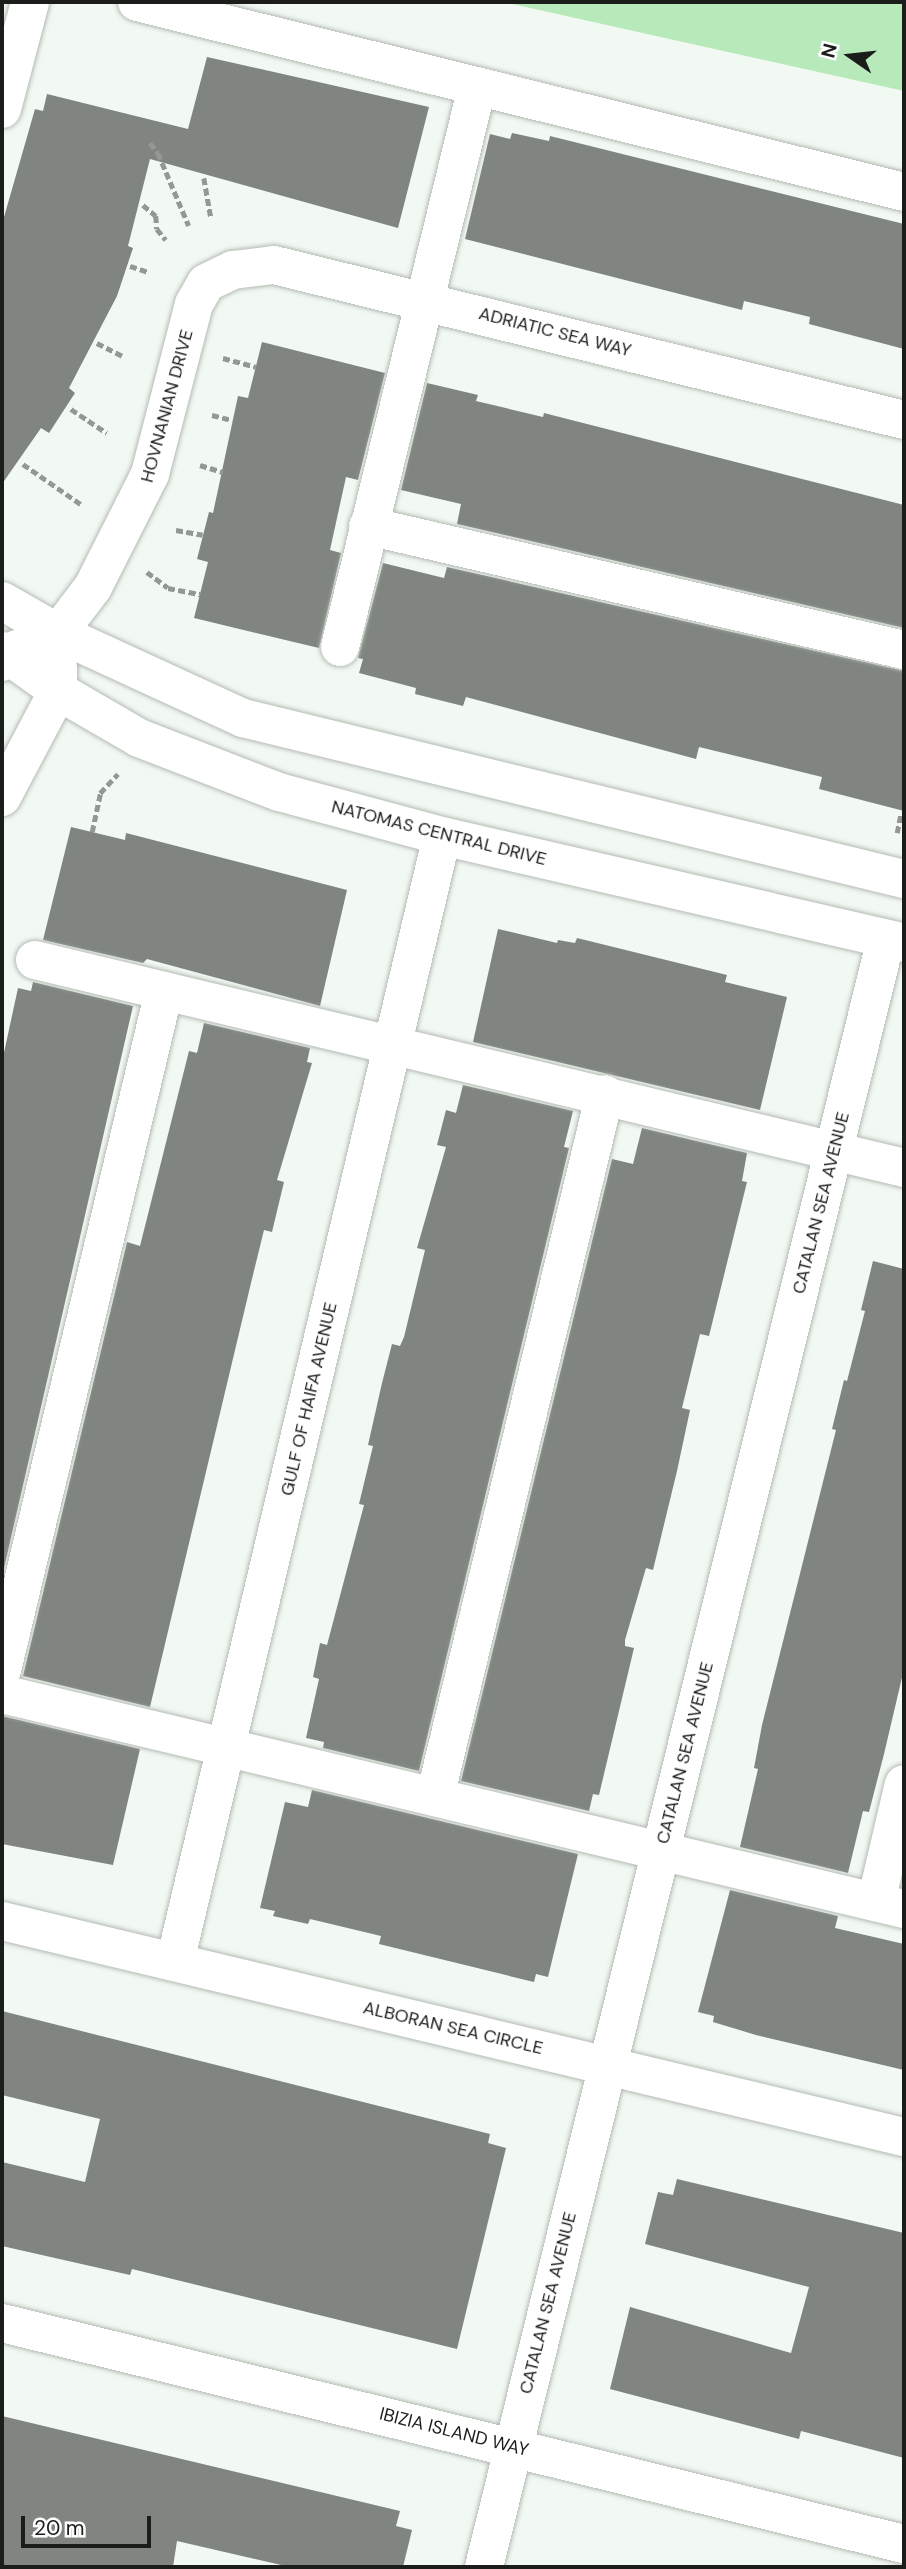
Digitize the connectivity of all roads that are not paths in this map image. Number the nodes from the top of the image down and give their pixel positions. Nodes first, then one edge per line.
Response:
1 (30, 2) edge
2 (137, 2) edge
3 (477, 87) junction
4 (2, 109) edge
5 (904, 192) edge
6 (206, 283) joint
7 (425, 300) junction
8 (904, 419) edge
9 (368, 526) junction
10 (2, 601) edge
11 (58, 634) junction
12 (340, 647) dead end
13 (904, 650) edge
14 (3, 655) edge
15 (58, 691) junction
16 (2, 797) edge
17 (442, 836) junction
18 (904, 879) edge
19 (895, 941) edge
20 (35, 960) dead end
21 (164, 991) junction
22 (393, 1042) junction
23 (605, 1094) junction
24 (833, 1150) junction
25 (904, 1168) edge
26 (2, 1670) edge
27 (2, 1695) edge
28 (227, 1748) junction
29 (904, 1784) edge
30 (435, 1797) junction
31 (661, 1851) junction
32 (890, 1905) edge
33 (2, 1921) edge
34 (175, 1962) junction
35 (606, 2065) junction
36 (904, 2137) edge
37 (2, 2323) edge
38 (513, 2446) junction
39 (904, 2544) edge
40 (484, 2567) edge

1 - 4 street
2 - 3 street
3 - 5 street
3 - 7 street
6 - 7 street, ADRIATIC SEA WAY
6 - 11 street, HOVNANIAN DRIVE
7 - 8 street, ADRIATIC SEA WAY
7 - 9 street
9 - 12 street
9 - 13 street
10 - 11 street
11 - 14 street
11 - 15 street
11 - 18 street
14 - 15 street, NATOMAS CENTRAL DRIVE
15 - 16 street
15 - 17 street, NATOMAS CENTRAL DRIVE
17 - 19 street, NATOMAS CENTRAL DRIVE
17 - 22 street, GULF OF HAIFA AVENUE
19 - 24 street, CATALAN SEA AVENUE
20 - 21 street
21 - 22 street
21 - 26 street
22 - 23 street
22 - 28 street, GULF OF HAIFA AVENUE
23 - 24 street
23 - 30 street
24 - 25 street
24 - 31 street, CATALAN SEA AVENUE
27 - 28 street
28 - 30 street
28 - 34 street, GULF OF HAIFA AVENUE
29 - 32 street
30 - 31 street
31 - 32 street
31 - 35 street, CATALAN SEA AVENUE
33 - 34 street, ALBORAN SEA CIRCLE
34 - 35 street, ALBORAN SEA CIRCLE
35 - 36 street, ALBORAN SEA CIRCLE
35 - 38 street, CATALAN SEA AVENUE
37 - 38 street, IBIZIA ISLAND WAY
38 - 39 street, IBIZIA ISLAND WAY
38 - 40 street, CATALAN SEA AVENUE

